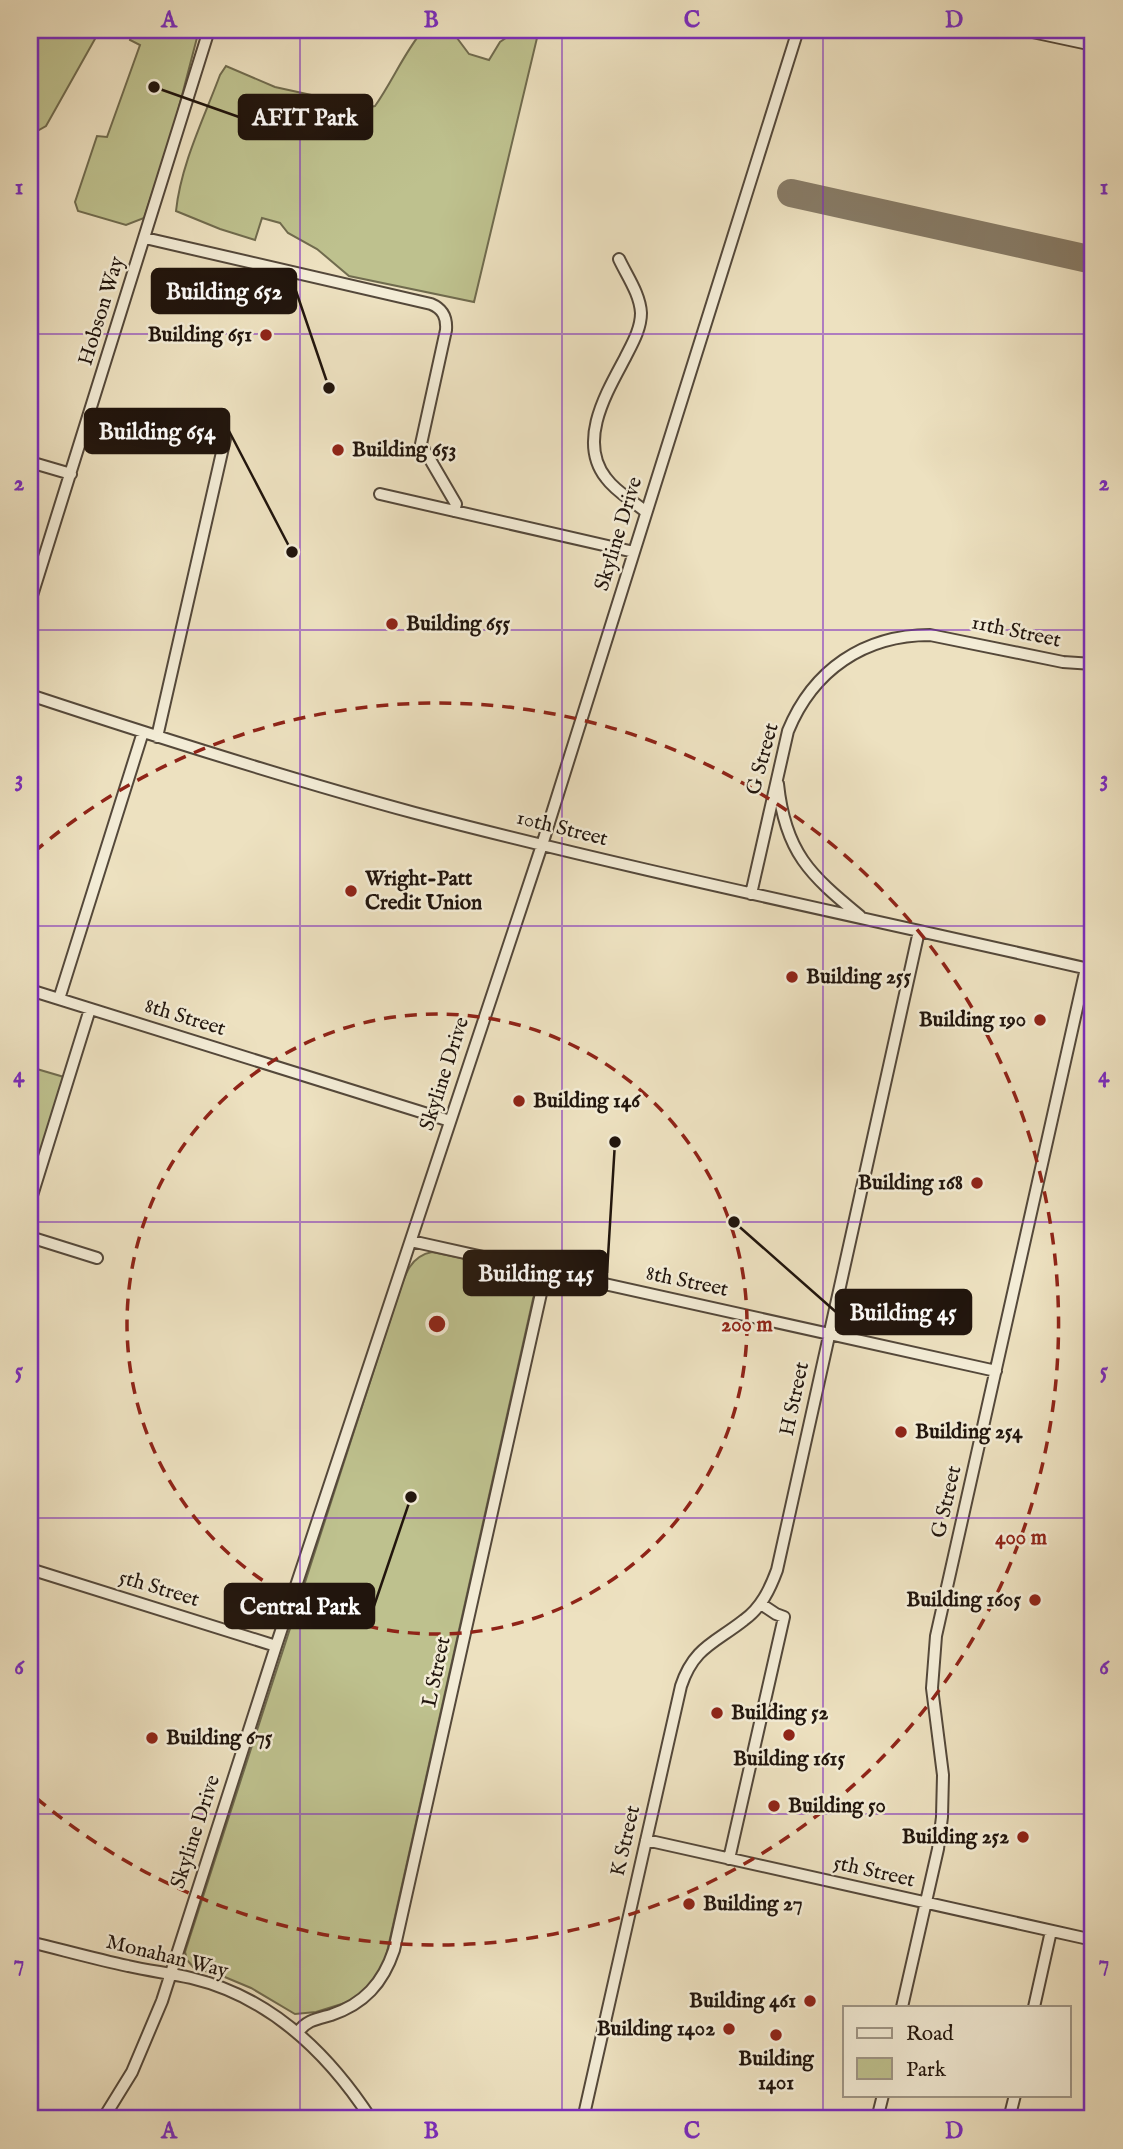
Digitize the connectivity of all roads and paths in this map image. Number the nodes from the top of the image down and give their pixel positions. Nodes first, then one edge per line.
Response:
1 (209, 30) edge
2 (798, 30) edge
3 (1023, 30) edge
4 (1093, 45) edge
5 (145, 238) junction
6 (619, 259) dead end
7 (194, 417) dead end
8 (30, 462) edge
9 (71, 474) junction
10 (380, 494) dead end
11 (454, 511) junction
12 (646, 512) junction
13 (634, 552) junction
14 (30, 603) edge
15 (930, 635) joint
16 (1093, 664) edge
17 (30, 695) edge
18 (143, 732) junction
19 (157, 737) junction
20 (777, 774) junction
21 (542, 845) junction
22 (751, 894) junction
23 (864, 919) junction
24 (919, 932) junction
25 (1090, 969) edge
26 (30, 990) edge
27 (60, 999) junction
28 (90, 1009) junction
29 (450, 1121) junction
30 (30, 1202) edge
31 (30, 1237) edge
32 (411, 1241) junction
33 (97, 1258) dead end
34 (546, 1271) junction
35 (830, 1333) junction
36 (996, 1371) junction
37 (30, 1569) edge
38 (761, 1604) junction
39 (276, 1646) junction
40 (646, 1840) junction
41 (729, 1859) junction
42 (926, 1903) junction
43 (1051, 1931) junction
44 (1093, 1940) edge
45 (30, 1942) edge
46 (170, 1975) junction
47 (902, 2006) edge
48 (1034, 2006) edge
49 (298, 2032) junction
50 (883, 2096) edge
51 (1015, 2096) edge
52 (103, 2119) edge
53 (371, 2119) edge
54 (583, 2119) edge
55 (877, 2119) edge
56 (1009, 2119) edge

1 - 5 street, Hobson Way
2 - 12 street, Skyline Drive
3 - 4 street
5 - 9 street, Hobson Way
5 - 11 street
6 - 12 street
7 - 19 street
8 - 9 street
9 - 14 street, Hobson Way
10 - 11 street
11 - 13 street
12 - 13 street, Skyline Drive
13 - 21 street, Skyline Drive
15 - 16 street, 11th Street
15 - 20 street, G Street
17 - 18 street, 10th Street
18 - 19 street, 10th Street
18 - 27 street
19 - 21 street, 10th Street
20 - 22 street, G Street
20 - 23 street
21 - 22 street, 10th Street
21 - 29 street, Skyline Drive
22 - 23 street, 10th Street
23 - 24 street, 10th Street
24 - 25 street, 10th Street
24 - 35 street, H Street
25 - 36 street, G Street
26 - 27 street, 8th Street
27 - 28 street, 8th Street
28 - 29 street, 8th Street
28 - 30 street
29 - 32 street, Skyline Drive
31 - 33 street
32 - 34 street, 8th Street
32 - 39 street, Skyline Drive
34 - 35 street, 8th Street
34 - 49 street, L Street
35 - 36 street, 8th Street
35 - 38 street, H Street
36 - 42 street, G Street
37 - 39 street, 5th Street
38 - 40 street, K Street
38 - 41 street
39 - 46 street, Skyline Drive
40 - 41 street, 5th Street
40 - 54 street, K Street
41 - 42 street, 5th Street
42 - 43 street, 5th Street
42 - 47 street, G Street
43 - 44 street, 5th Street
43 - 48 street
45 - 46 street, Monahan Way
46 - 49 street, Monahan Way
46 - 52 street, Skyline Drive
49 - 53 street, Monahan Way
50 - 55 street
51 - 56 street

